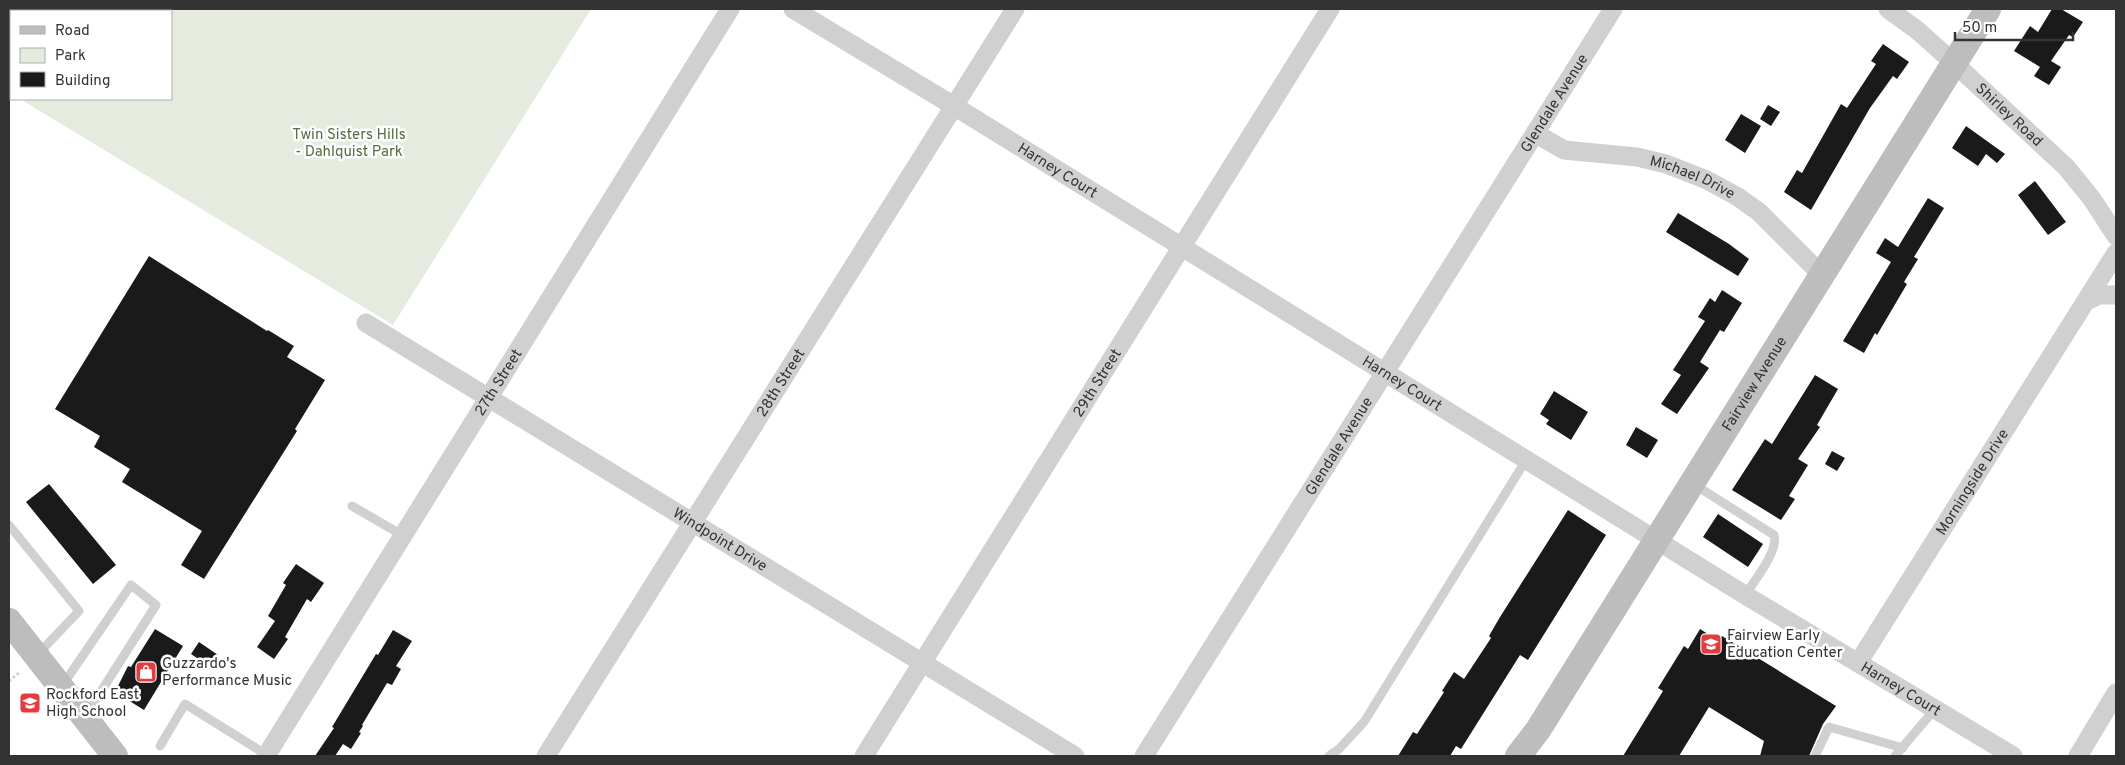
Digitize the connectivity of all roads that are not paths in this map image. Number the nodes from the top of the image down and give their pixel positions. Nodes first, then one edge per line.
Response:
1 (730, 9) edge
2 (792, 9) edge
3 (1015, 9) edge
4 (1330, 9) edge
5 (1613, 9) edge
6 (1888, 9) edge
7 (1988, 9) edge
8 (1954, 63) junction
9 (954, 106) junction
10 (1536, 133) junction
11 (2116, 236) edge
12 (1180, 247) junction
13 (2116, 253) edge
14 (1822, 275) junction
15 (2116, 295) edge
16 (2086, 301) junction
17 (366, 323) dead end
18 (1384, 371) junction
19 (487, 398) junction
20 (1526, 460) junction
21 (1692, 483) junction
22 (352, 506) dead end
23 (692, 523) junction
24 (9, 525) edge
25 (402, 535) junction
26 (1658, 539) junction
27 (1745, 595) junction
28 (9, 621) edge
29 (923, 662) junction
30 (1858, 663) junction
31 (28, 664) junction
32 (61, 687) junction
33 (2116, 692) edge
34 (1935, 710) junction
35 (85, 718) junction
36 (160, 746) dead end
37 (1903, 748) junction
38 (266, 755) edge
39 (116, 756) edge
40 (546, 756) edge
41 (864, 756) edge
42 (1075, 756) edge
43 (1144, 756) edge
44 (1329, 756) edge
45 (1518, 756) edge
46 (1815, 756) edge
47 (1895, 756) edge
48 (2013, 756) edge
49 (2078, 756) edge

1 - 19 street, 27th Street
2 - 9 street, Harney Court
3 - 9 street, 28th Street
4 - 12 street, 29th Street
5 - 10 street, Glendale Avenue
6 - 8 street, Shirley Road
7 - 8 street, Fairview Avenue
8 - 11 street, Shirley Road
8 - 14 street, Fairview Avenue
9 - 12 street, Harney Court
9 - 23 street, 28th Street
10 - 14 street, Michael Drive
10 - 18 street, Glendale Avenue
12 - 18 street, Harney Court
12 - 29 street, 29th Street
13 - 16 street, Morningside Drive
14 - 21 street, Fairview Avenue
15 - 16 street
16 - 30 street, Morningside Drive
17 - 19 street, Windpoint Drive
18 - 20 street, Harney Court
18 - 43 street, Glendale Avenue
19 - 23 street, Windpoint Drive
19 - 25 street, 27th Street
20 - 26 street, Harney Court
20 - 44 lane
21 - 26 street, Fairview Avenue
21 - 27 lane
22 - 25 lane
23 - 29 street, Windpoint Drive
23 - 40 street, 28th Street
24 - 31 lane
25 - 38 street, 27th Street
26 - 27 street, Harney Court
26 - 45 street, Fairview Avenue
27 - 30 street, Harney Court
28 - 31 street
29 - 41 street, 29th Street
29 - 42 street, Windpoint Drive
30 - 34 street, Harney Court
31 - 32 street
32 - 35 street
32 - 35 lane
33 - 49 street
34 - 37 lane
34 - 48 street, Harney Court
35 - 39 street
36 - 38 lane
37 - 46 lane
37 - 47 lane

